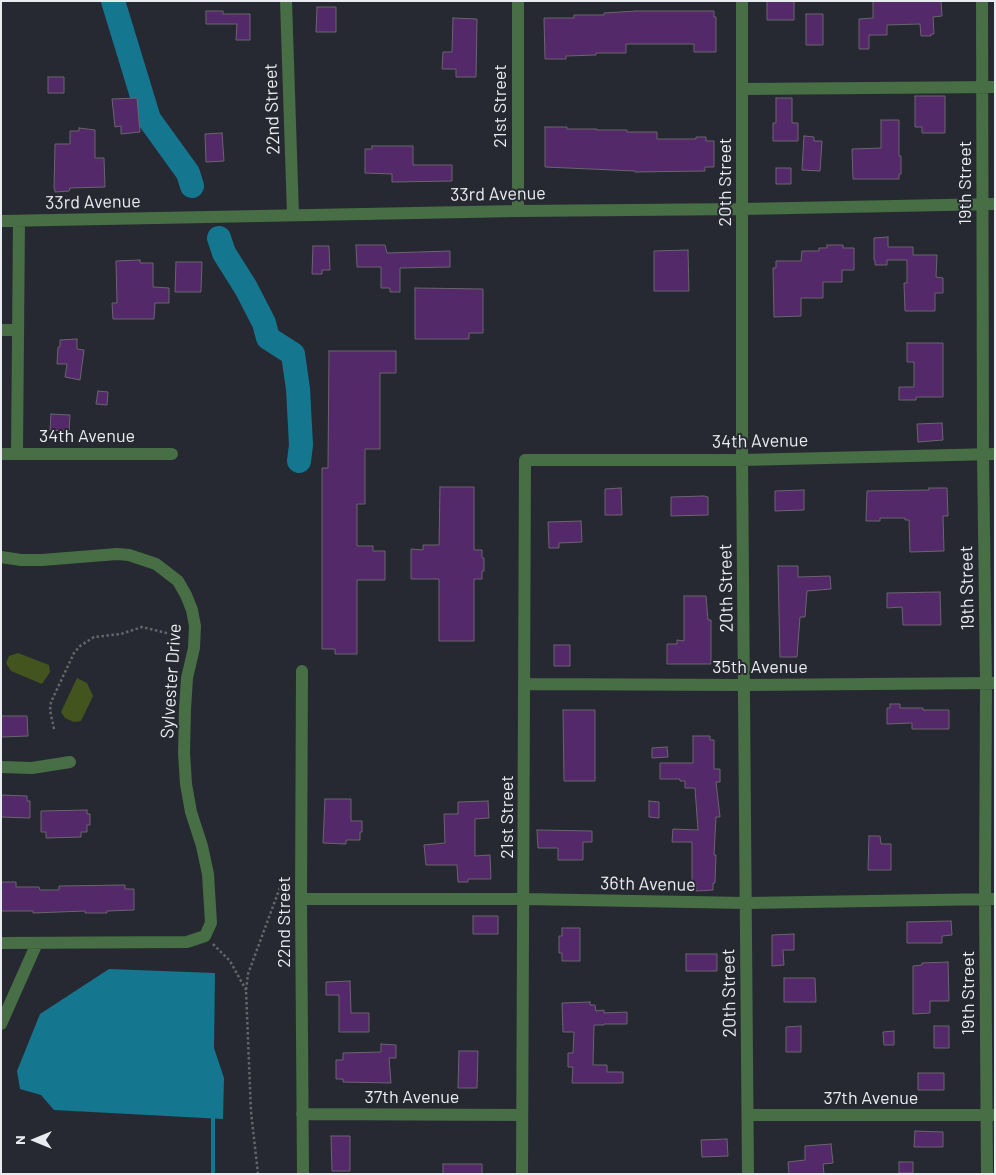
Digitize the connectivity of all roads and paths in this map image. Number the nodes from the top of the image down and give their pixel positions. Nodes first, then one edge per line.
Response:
1 (286, 1) edge
2 (518, 1) edge
3 (742, 1) edge
4 (982, 1) edge
5 (988, 87) edge
6 (742, 89) junction
7 (988, 204) edge
8 (742, 209) junction
9 (518, 211) junction
10 (293, 216) junction
11 (1, 221) edge
12 (19, 221) junction
13 (1, 330) edge
14 (18, 330) junction
15 (1, 454) edge
16 (17, 454) junction
17 (172, 454) dead end
18 (989, 454) edge
19 (525, 460) joint
20 (742, 460) junction
21 (1, 557) edge
22 (184, 638) dead end
23 (302, 671) dead end
24 (990, 683) edge
25 (525, 684) junction
26 (744, 685) junction
27 (54, 729) dead end
28 (70, 762) dead end
29 (1, 768) edge
30 (990, 813) edge
31 (282, 882) dead end
32 (301, 899) junction
33 (524, 899) junction
34 (990, 899) edge
35 (746, 903) junction
36 (205, 936) junction
37 (1, 943) edge
38 (37, 943) junction
39 (246, 990) junction
40 (1, 1024) edge
41 (302, 1114) junction
42 (522, 1115) junction
43 (748, 1115) junction
44 (991, 1115) edge
45 (258, 1174) edge
46 (303, 1174) edge
47 (522, 1174) edge
48 (748, 1174) edge
49 (987, 1174) edge

1 - 10 street, 22nd Street
2 - 9 street, 21st Street
3 - 6 street, 20th Street
4 - 5 street, 19th Street
5 - 6 street
5 - 7 street, 19th Street
6 - 8 street, 20th Street
7 - 8 street, 33rd Avenue
7 - 18 street, 19th Street
8 - 9 street, 33rd Avenue
8 - 20 street, 20th Street
9 - 10 street, 33rd Avenue
10 - 12 street, 33rd Avenue
11 - 12 street, 33rd Avenue
12 - 14 street
13 - 14 street
14 - 16 street
15 - 16 street, 34th Avenue
16 - 17 street, 34th Avenue
18 - 20 street, 34th Avenue
18 - 24 street, 19th Street
19 - 20 street, 34th Avenue
19 - 25 street, 21st Street
20 - 26 street, 20th Street
21 - 36 street, Sylvester Drive
22 - 27 path
23 - 32 street, 22nd Street
24 - 26 street, 35th Avenue
24 - 30 street, 19th Street
25 - 26 street, 35th Avenue
25 - 33 street, 21st Street
26 - 35 street, 20th Street
28 - 29 street
30 - 34 street, 19th Street
31 - 39 path
32 - 33 street, 36th Avenue
32 - 41 street, 22nd Street
33 - 35 street, 36th Avenue
33 - 42 street, 21st Street
34 - 35 street, 36th Avenue
34 - 44 street, 19th Street
35 - 43 street, 20th Street
36 - 38 street
36 - 39 path
37 - 38 street
38 - 40 street
39 - 45 path
41 - 42 street, 37th Avenue
41 - 46 street, 22nd Street
42 - 47 street, 21st Street
43 - 44 street, 37th Avenue
43 - 48 street, 20th Street
44 - 49 street, 19th Street

